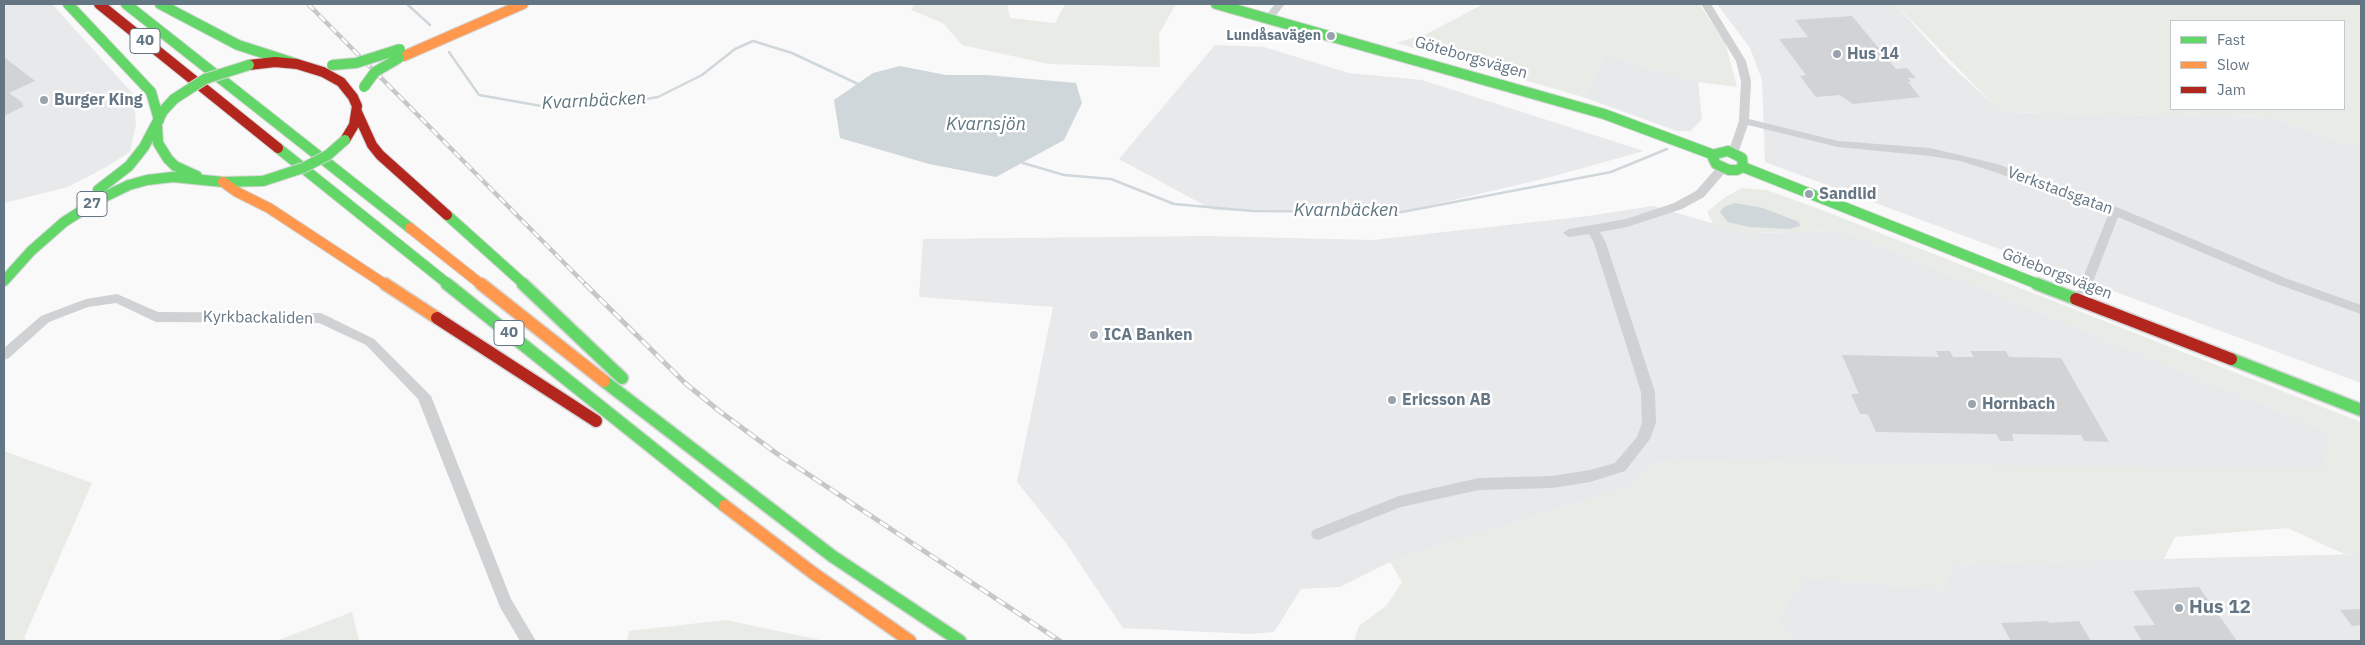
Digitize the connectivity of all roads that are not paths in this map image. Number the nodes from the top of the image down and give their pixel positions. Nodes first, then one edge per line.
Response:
1 (68, 4) edge
2 (99, 4) edge
3 (126, 4) edge
4 (160, 4) edge
5 (523, 4) edge
6 (1216, 4) edge
7 (1280, 4) edge
8 (1706, 4) edge
9 (1268, 18) junction
10 (402, 53) junction
11 (297, 64) junction
12 (311, 67) junction
13 (357, 109) junction
14 (1744, 121) junction
15 (158, 123) junction
16 (1733, 153) junction
17 (1714, 155) junction
18 (1742, 167) junction
19 (1723, 168) junction
20 (204, 179) junction
21 (223, 182) junction
22 (2115, 211) junction
23 (1593, 230) junction
24 (1569, 233) dead end
25 (4, 267) edge
26 (4, 281) edge
27 (2080, 300) junction
28 (2361, 310) edge
29 (4, 355) edge
30 (2361, 410) edge
31 (692, 450) junction
32 (703, 489) junction
33 (1318, 534) dead end
34 (528, 641) edge
35 (910, 641) edge
36 (960, 641) edge

1 - 15 main road, 27
2 - 32 main road, 40
3 - 31 main road, 40
4 - 11 main road, 27
5 - 10 main road
6 - 9 main road, Göteborgsvägen
7 - 9 street
8 - 14 street
9 - 17 main road, Göteborgsvägen
10 - 12 main road, bridge
10 - 13 main road, bridge
11 - 12 main road, 27
11 - 15 main road, 27, bridge
12 - 13 main road, 27
13 - 21 main road, 27, bridge
13 - 31 main road
14 - 16 street
14 - 22 street, Verkstadsgatan
15 - 20 main road, 27
15 - 25 main road, 27
16 - 17 main road
16 - 18 main road
17 - 19 main road
18 - 19 main road
18 - 27 main road, Göteborgsvägen
19 - 23 street
20 - 21 main road, 27
20 - 26 main road, 27
21 - 32 main road
22 - 27 street
22 - 28 street, Verkstadsgatan
23 - 24 street
23 - 33 street
27 - 30 main road, Göteborgsvägen
29 - 34 street, Kyrkbackaliden
31 - 36 main road, 40
32 - 35 main road, 40

